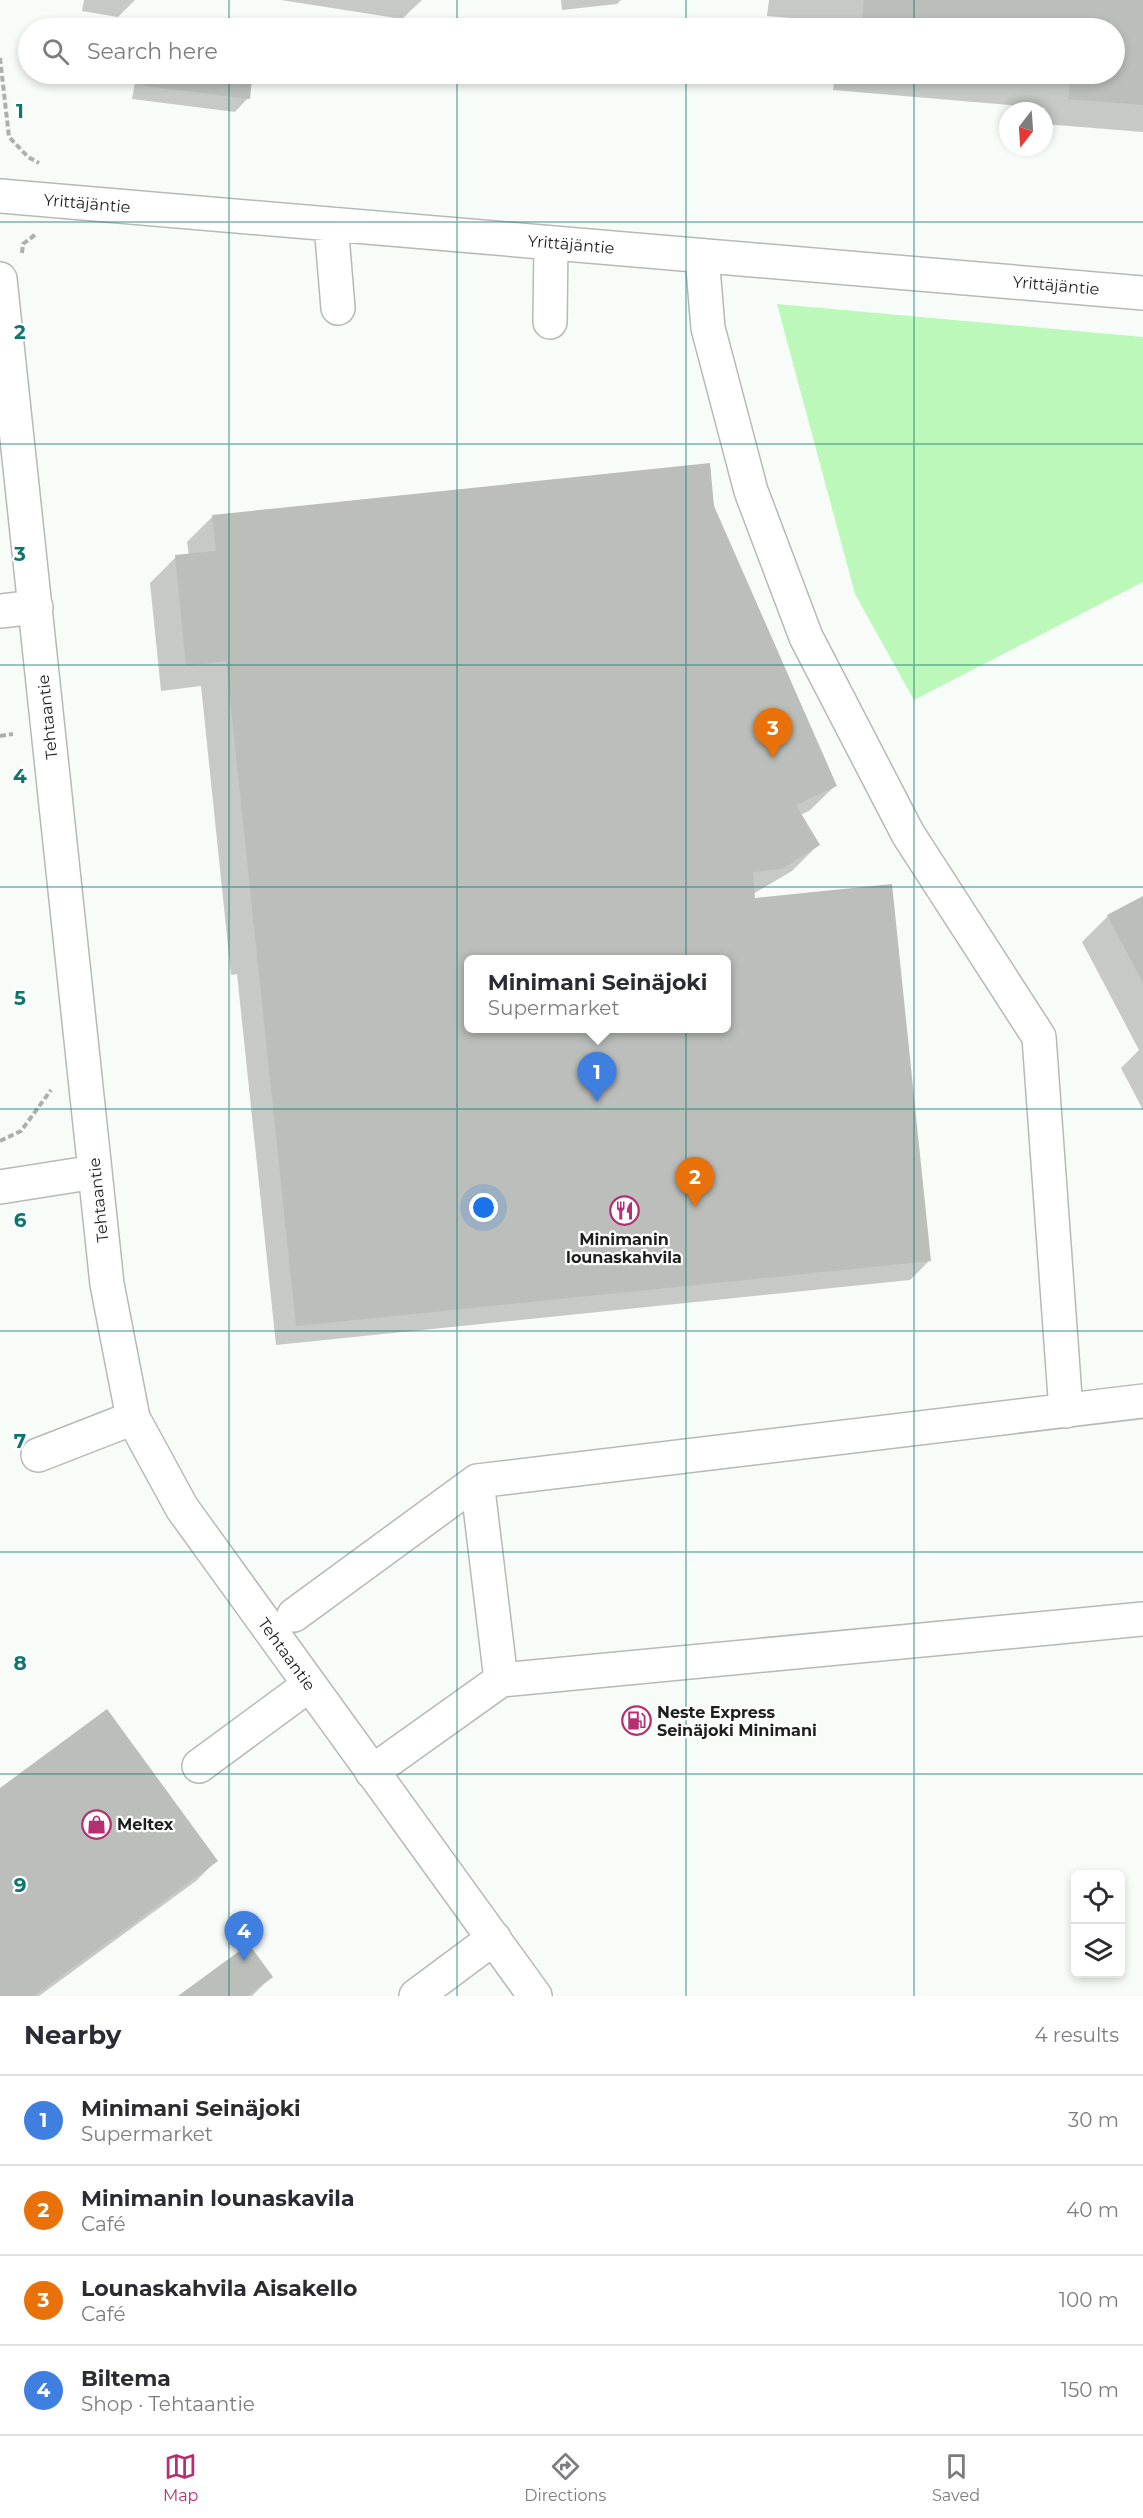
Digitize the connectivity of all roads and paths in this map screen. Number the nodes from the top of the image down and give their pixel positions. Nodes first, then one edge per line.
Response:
1 (0, 58) edge
2 (49, 169) dead end
3 (0, 196) edge
4 (331, 224) junction
5 (42, 228) dead end
6 (551, 243) junction
7 (22, 255) dead end
8 (702, 256) junction
9 (0, 279) edge
10 (1143, 293) edge
11 (338, 308) dead end
12 (550, 322) dead end
13 (36, 607) junction
14 (0, 611) edge
15 (86, 1082) junction
16 (0, 1141) edge
17 (95, 1172) junction
18 (0, 1187) edge
19 (1143, 1401) edge
20 (1066, 1411) junction
21 (132, 1419) junction
22 (38, 1455) dead end
23 (477, 1481) junction
24 (294, 1616) dead end
25 (1143, 1618) edge
26 (501, 1680) junction
27 (309, 1685) junction
28 (199, 1766) dead end
29 (372, 1772) junction
30 (494, 1938) junction
31 (416, 1996) edge
32 (535, 1996) edge

1 - 2 path
3 - 4 street, Yrittäjäntie
4 - 6 street, Yrittäjäntie
4 - 11 street
5 - 7 path
6 - 8 street, Yrittäjäntie
6 - 12 street
8 - 10 street, Yrittäjäntie
8 - 20 street
9 - 13 street, Tehtaantie
13 - 14 street
13 - 15 street, Tehtaantie
15 - 16 path
15 - 17 street, Tehtaantie
17 - 18 street
17 - 21 street, Tehtaantie
19 - 20 street
20 - 23 street
21 - 22 street
21 - 27 street, Tehtaantie
23 - 24 street
23 - 26 street
25 - 26 street
26 - 29 street
27 - 28 street
27 - 29 street, Tehtaantie
29 - 30 street, Tehtaantie
30 - 31 street
30 - 32 street, Tehtaantie

